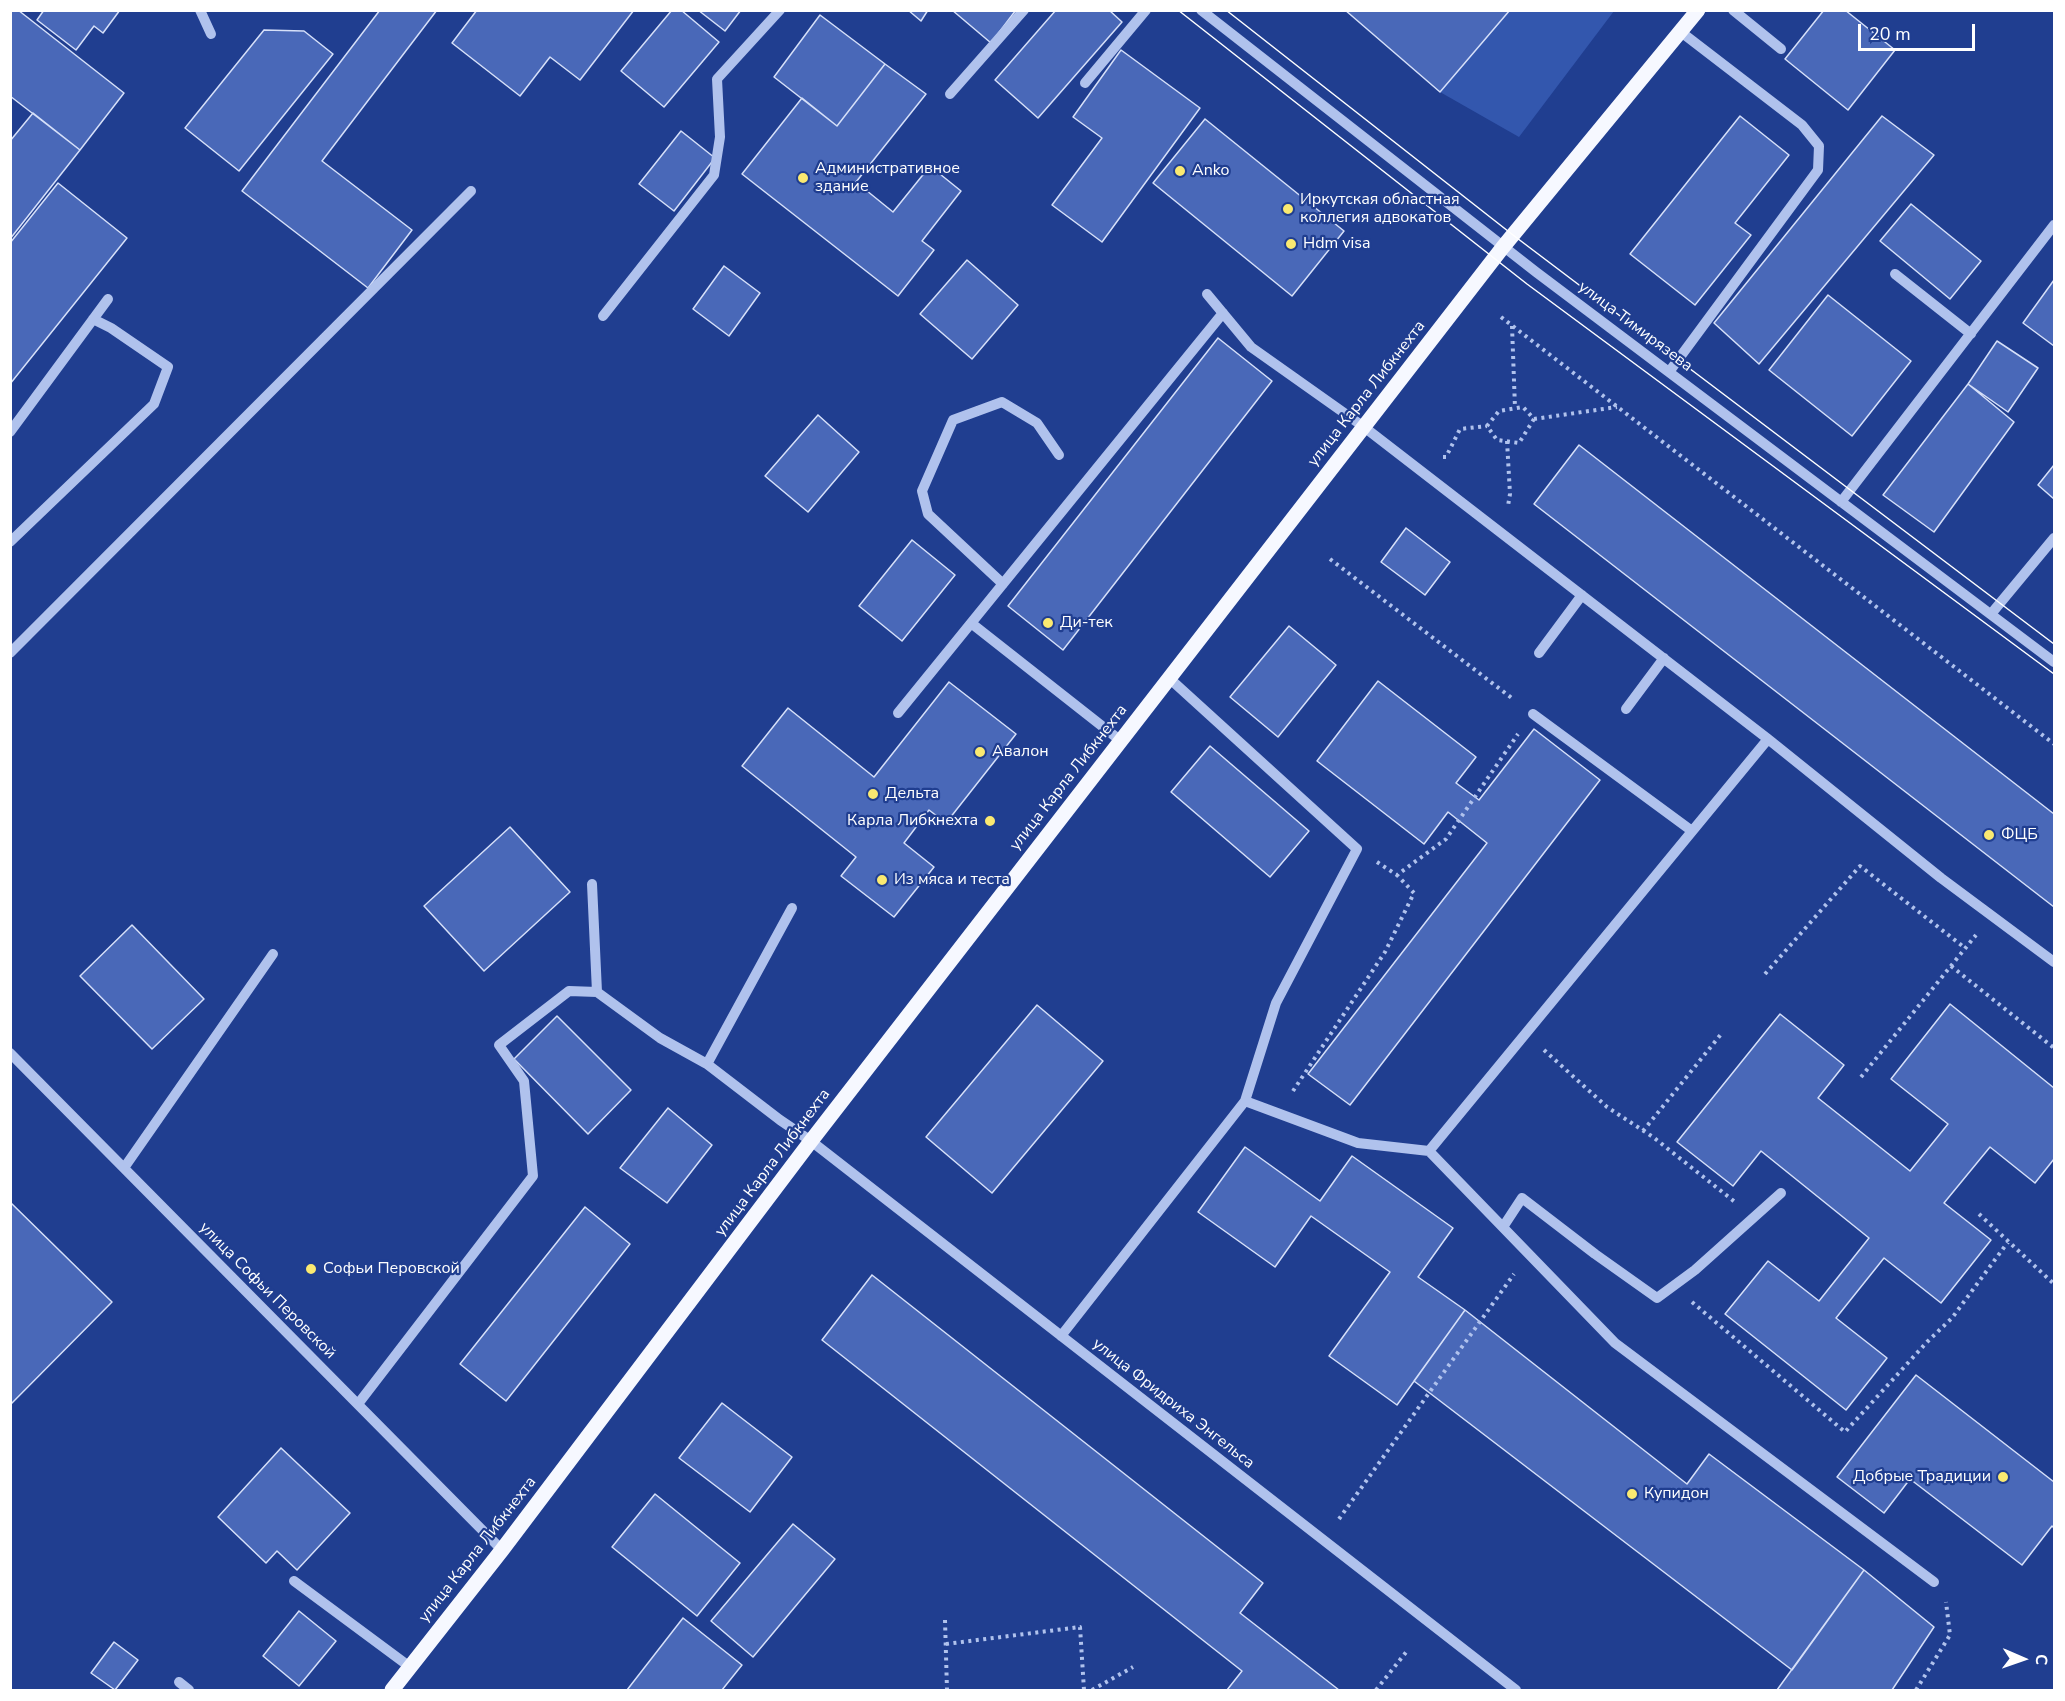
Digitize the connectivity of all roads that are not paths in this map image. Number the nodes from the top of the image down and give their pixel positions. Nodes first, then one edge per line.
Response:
1 (200, 10) edge
2 (780, 10) edge
3 (1024, 10) edge
4 (1146, 10) edge
5 (1201, 10) edge
6 (1698, 10) edge
7 (1733, 10) edge
8 (1681, 32) junction
9 (211, 34) dead end
10 (1781, 49) dead end
11 (1085, 83) dead end
12 (950, 94) dead end
13 (471, 192) dead end
14 (2055, 225) edge
15 (1503, 247) junction
16 (1894, 274) dead end
17 (1208, 294) dead end
18 (108, 299) dead end
19 (1223, 313) junction
20 (603, 316) dead end
21 (93, 319) junction
22 (1971, 334) junction
23 (1669, 372) junction
24 (1364, 427) junction
25 (10, 432) edge
26 (1059, 454) dead end
27 (1841, 502) junction
28 (2055, 538) edge
29 (10, 542) edge
30 (1002, 585) junction
31 (1582, 596) junction
32 (1991, 614) junction
33 (971, 623) junction
34 (10, 653) edge
35 (1539, 653) dead end
36 (1664, 658) junction
37 (2055, 662) edge
38 (1169, 678) junction
39 (1626, 709) dead end
40 (898, 713) dead end
41 (1533, 714) road end
42 (1768, 739) junction
43 (1121, 741) junction
44 (1692, 831) junction
45 (592, 884) dead end
46 (792, 908) dead end
47 (273, 954) dead end
48 (2055, 962) edge
49 (597, 992) junction
50 (10, 1053) edge
51 (707, 1064) junction
52 (1245, 1101) junction
53 (811, 1142) junction
54 (1429, 1151) junction
55 (124, 1168) junction
56 (1781, 1193) dead end
57 (1503, 1227) junction
58 (1061, 1336) junction
59 (358, 1404) junction
60 (502, 1550) junction
61 (294, 1581) dead end
62 (1934, 1582) road end
63 (410, 1667) junction
64 (178, 1682) dead end
65 (189, 1690) edge
66 (392, 1690) edge
67 (1516, 1690) edge

1 - 9 street
2 - 20 street
3 - 12 street
4 - 11 street
5 - 15 street, улица Тимирязева
6 - 8 main road, улица Карла Либкнехта
7 - 10 street
8 - 15 main road, улица Карла Либкнехта
8 - 23 street
13 - 34 street
14 - 22 street
15 - 23 street, улица Тимирязева
15 - 24 main road, улица Карла Либкнехта
16 - 22 street
17 - 19 street
18 - 21 street
19 - 24 street
19 - 30 street
21 - 25 street
21 - 29 street
22 - 27 street
23 - 27 street, улица Тимирязева
24 - 31 street
24 - 38 main road, улица Карла Либкнехта
26 - 30 street
27 - 32 street, улица Тимирязева
28 - 32 street
30 - 33 street
31 - 35 street
31 - 36 street
32 - 37 street, улица Тимирязева
33 - 40 street
33 - 43 street
36 - 39 street
36 - 42 street
38 - 43 main road, улица Карла Либкнехта
38 - 52 street
41 - 44 street
42 - 44 street
42 - 48 street
43 - 53 main road, улица Карла Либкнехта
44 - 54 street
45 - 49 street
46 - 51 street
47 - 55 street
49 - 51 street, улица Фридриха Энгельса
49 - 59 street
50 - 55 street, улица Софьи Перовской
51 - 53 street, улица Фридриха Энгельса
52 - 54 street
52 - 58 street
53 - 58 street, улица Фридриха Энгельса
53 - 60 main road, улица Карла Либкнехта
54 - 57 street
55 - 59 street, улица Софьи Перовской
56 - 57 street
57 - 62 street
58 - 67 street, улица Фридриха Энгельса
59 - 60 street, улица Софьи Перовской
60 - 63 main road, улица Карла Либкнехта
61 - 63 street
63 - 66 main road, улица Карла Либкнехта
64 - 65 street

